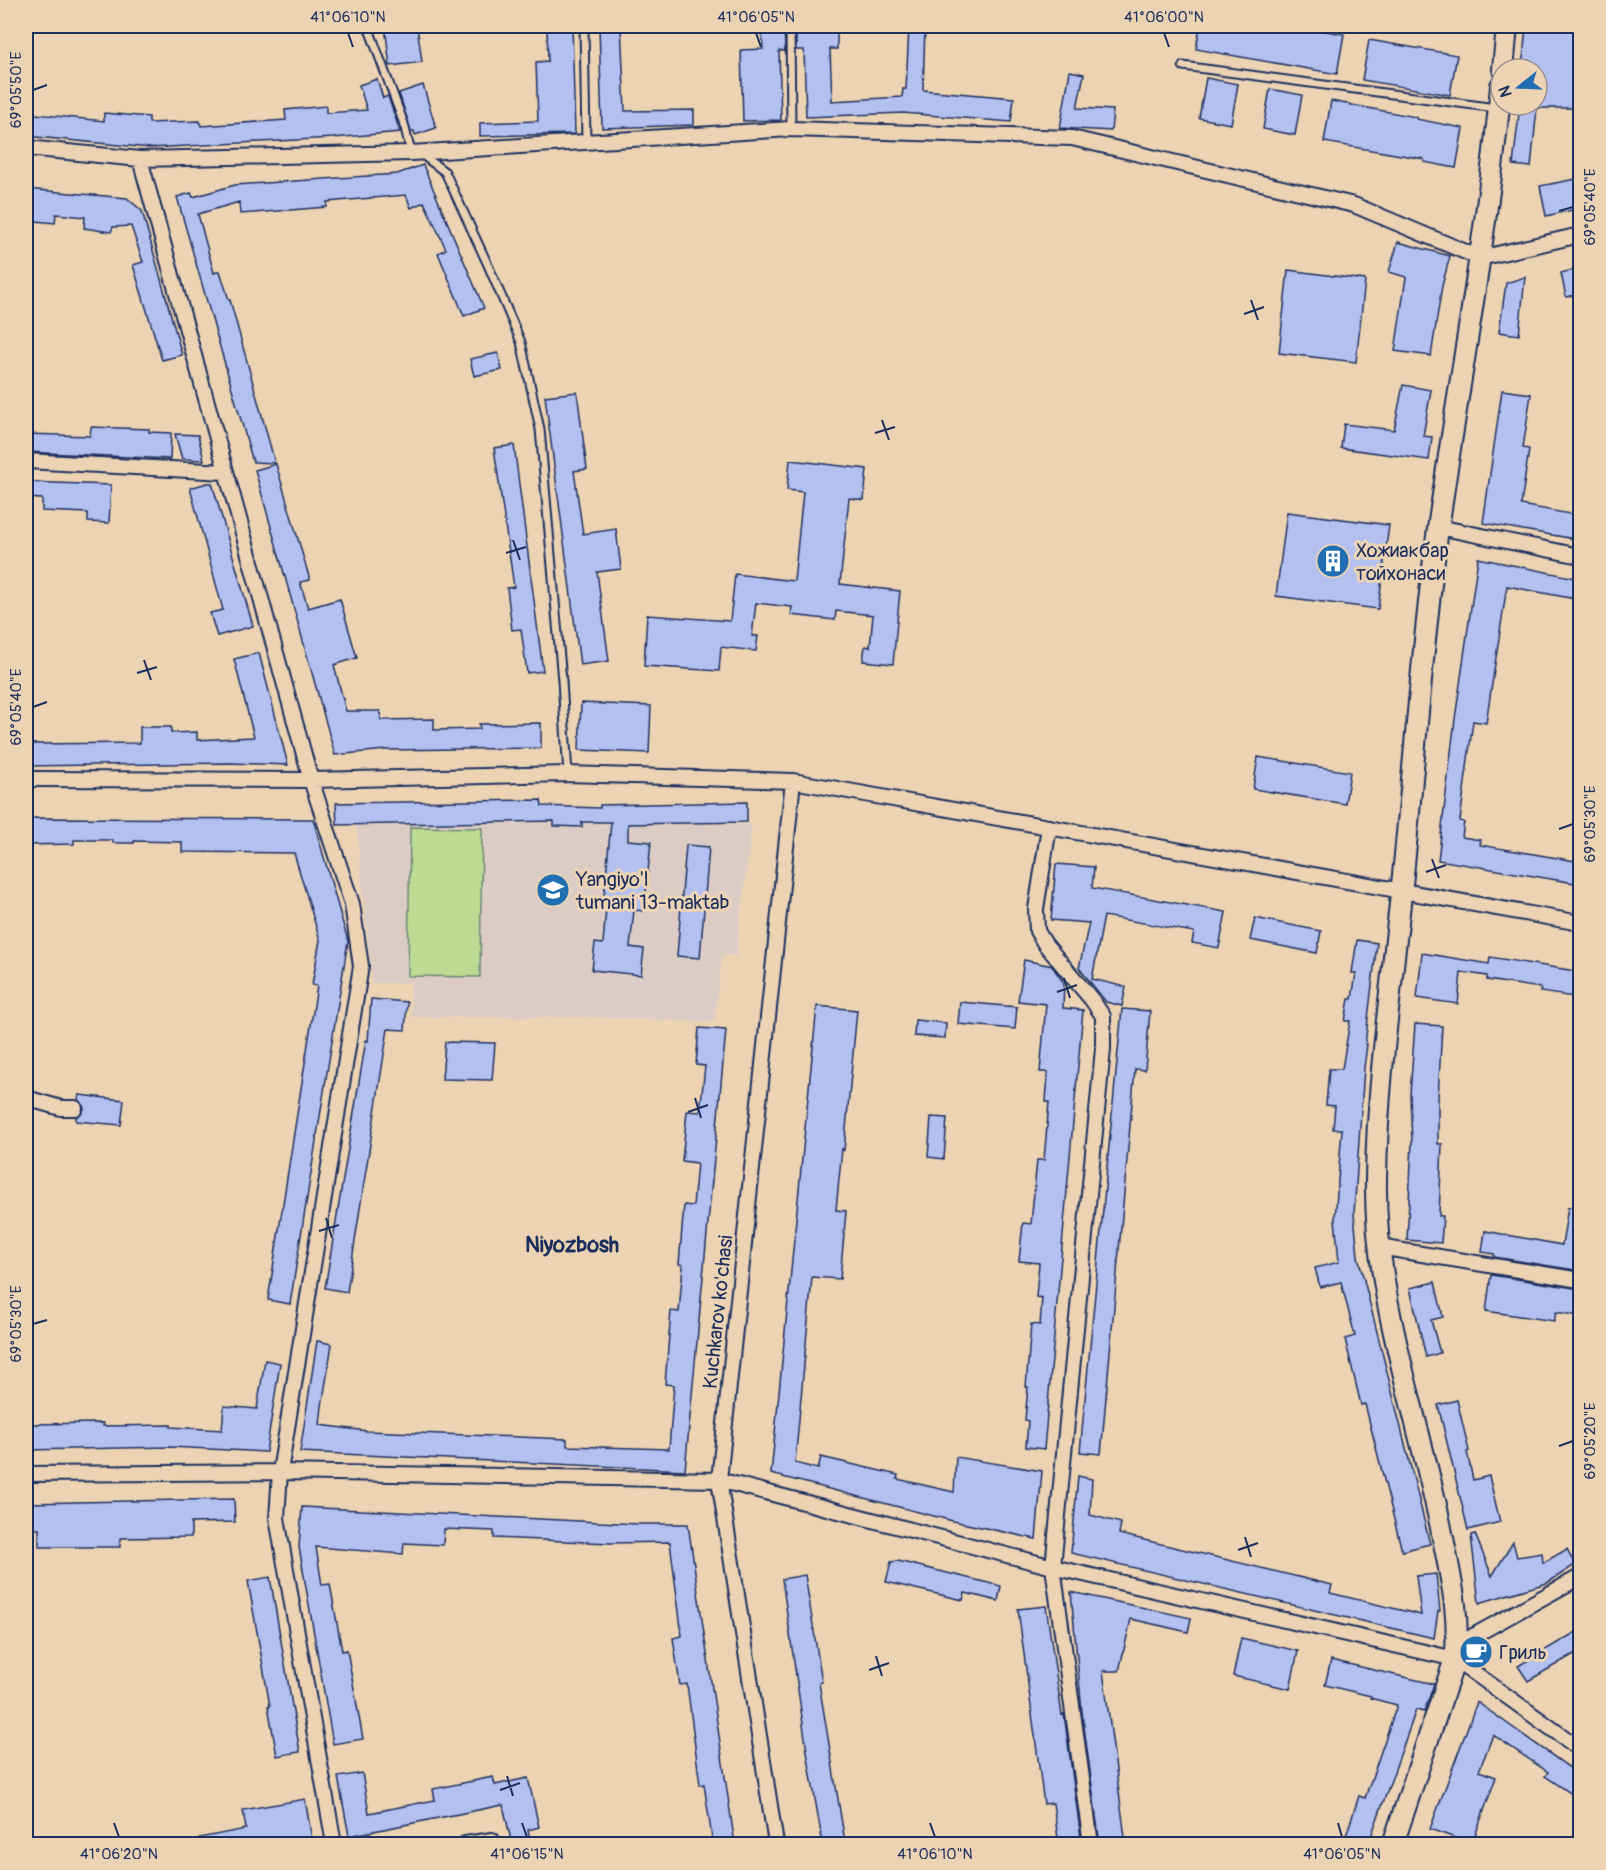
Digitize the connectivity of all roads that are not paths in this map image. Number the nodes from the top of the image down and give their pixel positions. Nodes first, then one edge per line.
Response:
1 (368, 26) edge
2 (585, 26) edge
3 (790, 26) edge
4 (1507, 26) edge
5 (1504, 57) edge
6 (1183, 66) dead end
7 (1489, 107) edge
8 (1498, 117) edge
9 (791, 129) junction
10 (586, 142) junction
11 (26, 148) edge
12 (414, 152) junction
13 (140, 159) junction
14 (1581, 235) edge
15 (1480, 258) junction
16 (26, 461) edge
17 (225, 472) junction
18 (1438, 527) junction
19 (1581, 556) edge
20 (568, 774) junction
21 (26, 779) edge
22 (311, 780) junction
23 (793, 782) junction
24 (1049, 827) junction
25 (1401, 892) junction
26 (1581, 923) edge
27 (26, 1098) edge
28 (75, 1108) dead end
29 (1379, 1247) junction
30 (1581, 1280) edge
31 (280, 1472) junction
32 (26, 1474) edge
33 (719, 1480) junction
34 (1053, 1567) junction
35 (1581, 1577) edge
36 (1456, 1652) junction
37 (1581, 1749) edge
38 (492, 1840) dead end
39 (334, 1845) edge
40 (465, 1845) edge
41 (776, 1845) edge
42 (1091, 1845) edge
43 (1393, 1845) edge

1 - 12 lane
2 - 10 lane
3 - 9 lane
4 - 5 main road
6 - 7 lane
8 - 15 main road
9 - 10 street
9 - 15 street
10 - 12 street
11 - 13 street
12 - 13 street
12 - 20 lane
13 - 17 street
14 - 15 street
15 - 18 main road
16 - 17 street
17 - 22 street
18 - 19 street
18 - 25 main road
20 - 22 street
20 - 23 street
21 - 22 street
22 - 31 street
23 - 24 street
23 - 33 street, Kuchkarov ko'chasi
24 - 25 street
24 - 34 street
25 - 26 street
25 - 29 main road
27 - 28 street
29 - 30 street
29 - 36 main road
31 - 32 street
31 - 33 street
31 - 39 street
33 - 34 street
33 - 41 street, Kuchkarov ko'chasi
34 - 36 street
34 - 42 street
35 - 36 street
36 - 37 street
36 - 43 main road
38 - 40 street

